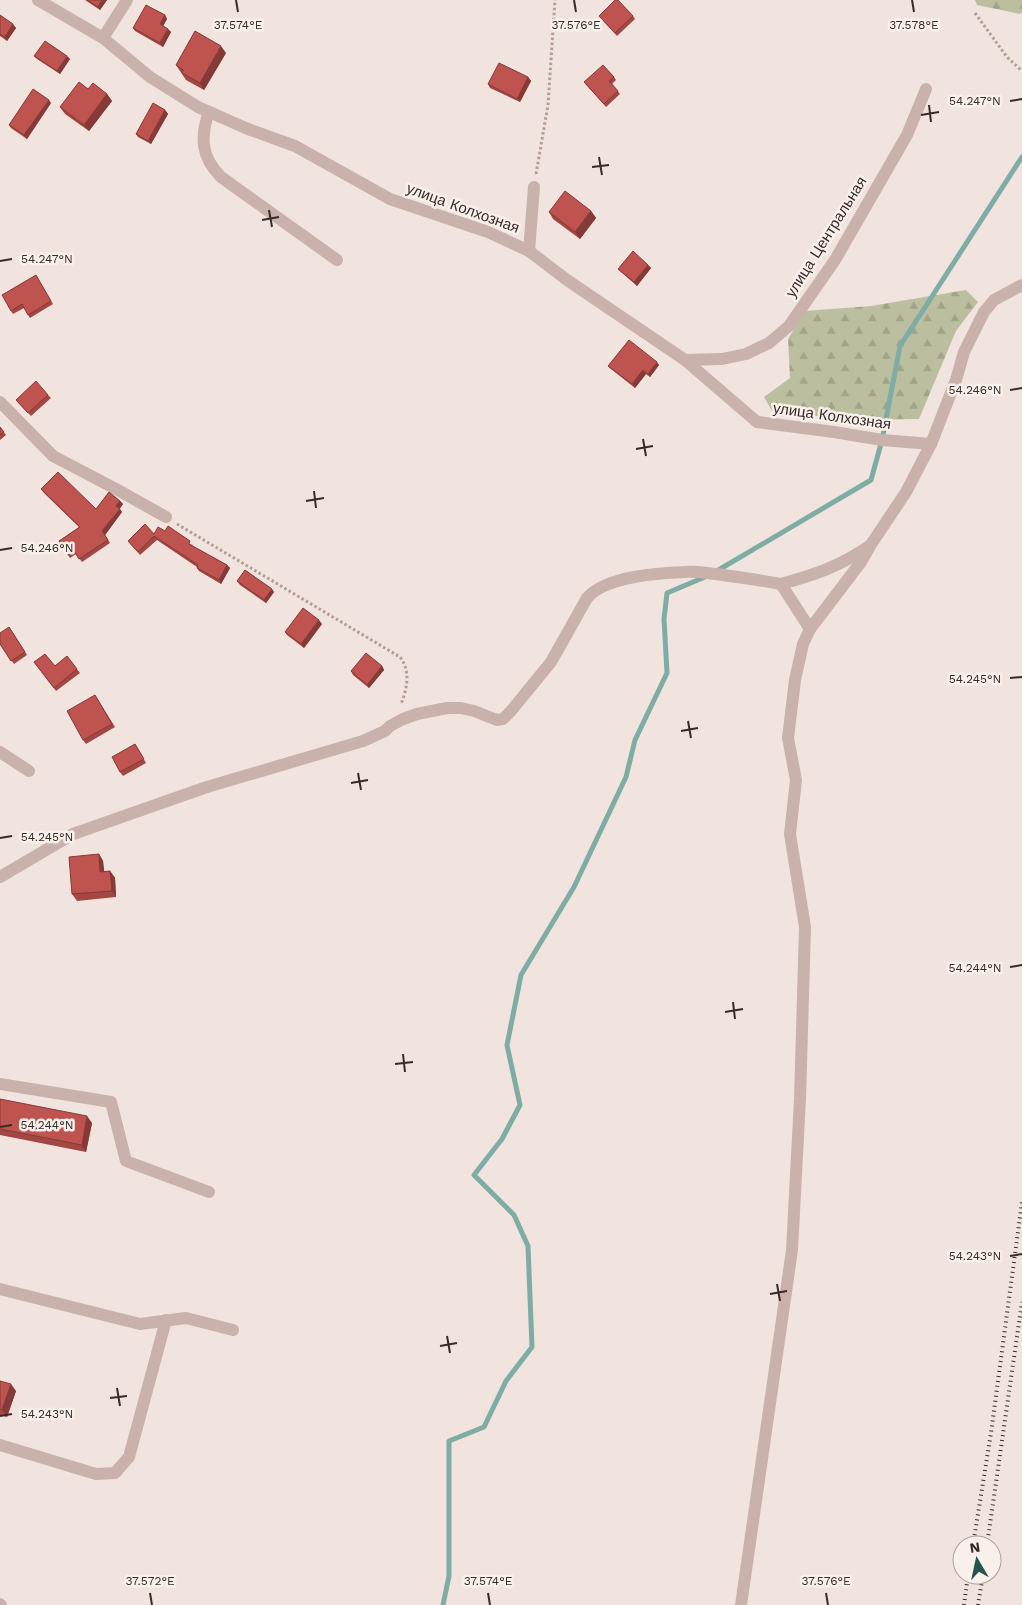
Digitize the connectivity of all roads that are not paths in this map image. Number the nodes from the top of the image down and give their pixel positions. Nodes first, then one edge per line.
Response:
1 (38, 0) edge
2 (126, 0) edge
3 (103, 38) junction
4 (926, 89) dead end
5 (209, 112) junction
6 (534, 187) road end
7 (529, 251) junction
8 (337, 260) dead end
9 (1022, 285) edge
10 (685, 360) junction
11 (0, 402) edge
12 (931, 444) junction
13 (166, 517) road end
14 (870, 546) junction
15 (781, 584) junction
16 (810, 629) junction
17 (0, 752) edge
18 (29, 771) dead end
19 (0, 877) edge
20 (0, 1084) edge
21 (209, 1192) dead end
22 (0, 1289) edge
23 (166, 1320) junction
24 (233, 1330) dead end
25 (0, 1445) edge
26 (741, 1605) edge

1 - 3 street, улица Колхозная
2 - 3 street
3 - 5 street, улица Колхозная
4 - 10 street, улица Центральная
5 - 7 street, улица Колхозная
5 - 8 street
6 - 7 street
7 - 10 street, улица Колхозная
9 - 12 street
10 - 12 street, улица Колхозная
11 - 13 street
12 - 14 street
14 - 15 street
14 - 16 street
15 - 16 street
15 - 19 street
16 - 26 street
17 - 18 street
20 - 21 street
22 - 23 street
23 - 24 street
23 - 25 street

